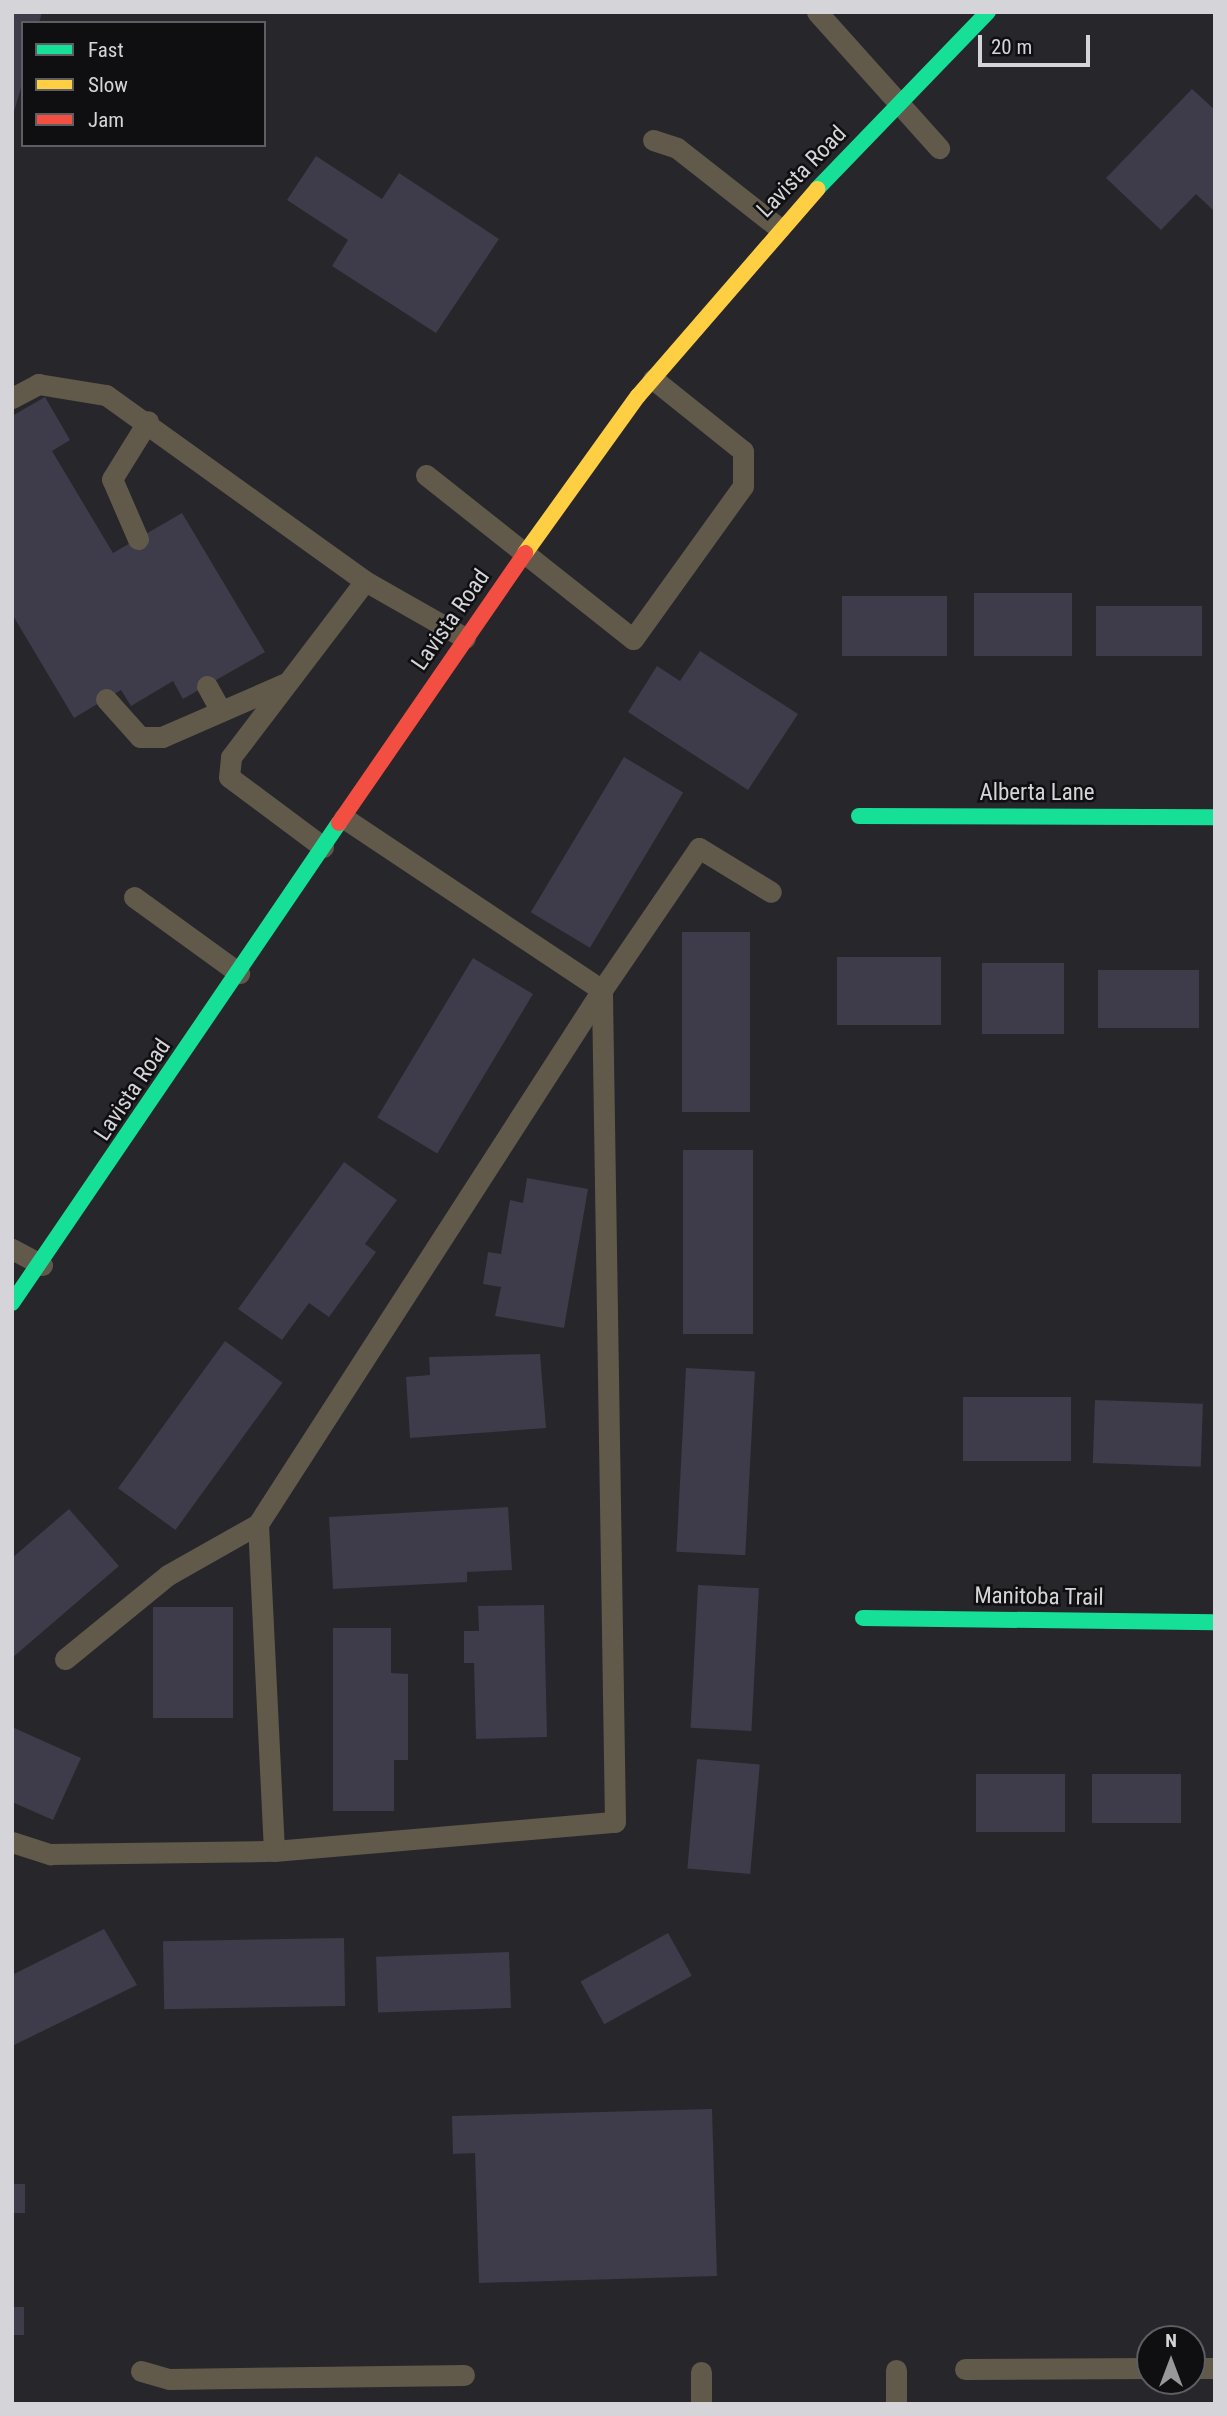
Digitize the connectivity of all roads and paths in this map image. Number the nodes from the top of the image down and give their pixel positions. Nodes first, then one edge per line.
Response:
1 (817, 12) edge
2 (988, 12) edge
3 (897, 106) junction
4 (653, 140) dead end
5 (939, 148) dead end
6 (779, 228) junction
7 (653, 379) junction
8 (12, 398) edge
9 (148, 421) junction
10 (426, 475) dead end
11 (138, 539) dead end
12 (523, 557) junction
13 (366, 582) junction
14 (465, 638) junction
15 (284, 684) junction
16 (207, 685) dead end
17 (106, 699) dead end
18 (219, 708) junction
19 (859, 816) dead end
20 (1215, 817) edge
21 (344, 818) junction
22 (323, 847) junction
23 (771, 892) dead end
24 (134, 897) dead end
25 (239, 973) junction
26 (602, 990) junction
27 (12, 1249) edge
28 (42, 1265) junction
29 (12, 1303) edge
30 (258, 1524) junction
31 (863, 1618) dead end
32 (1215, 1622) edge
33 (65, 1659) dead end
34 (12, 1842) edge
35 (275, 1851) junction
36 (1136, 2368) edge
37 (965, 2369) dead end
38 (896, 2370) dead end
39 (141, 2371) dead end
40 (701, 2372) dead end
41 (464, 2375) dead end
42 (701, 2404) edge
43 (896, 2404) edge

1 - 3 lane
2 - 3 main road, Lavista Road
3 - 5 lane
3 - 6 main road, Lavista Road
4 - 6 lane
6 - 7 main road, Lavista Road
7 - 12 main road, Lavista Road
7 - 12 lane
8 - 9 lane
9 - 11 lane
9 - 13 lane
10 - 12 lane
12 - 14 main road, Lavista Road
13 - 14 lane
13 - 15 lane
14 - 21 main road, Lavista Road
15 - 18 lane
15 - 22 lane
16 - 18 lane
17 - 18 lane
19 - 20 main road, Alberta Lane
21 - 22 main road, Lavista Road
21 - 26 lane
22 - 25 main road, Lavista Road
23 - 26 lane
24 - 25 lane
25 - 28 main road, Lavista Road
26 - 30 lane
26 - 35 lane
27 - 28 lane
28 - 29 main road, Lavista Road
30 - 33 lane
30 - 35 lane
31 - 32 main road, Manitoba Trail
34 - 35 lane
36 - 37 lane
38 - 43 lane
39 - 41 lane
40 - 42 lane

